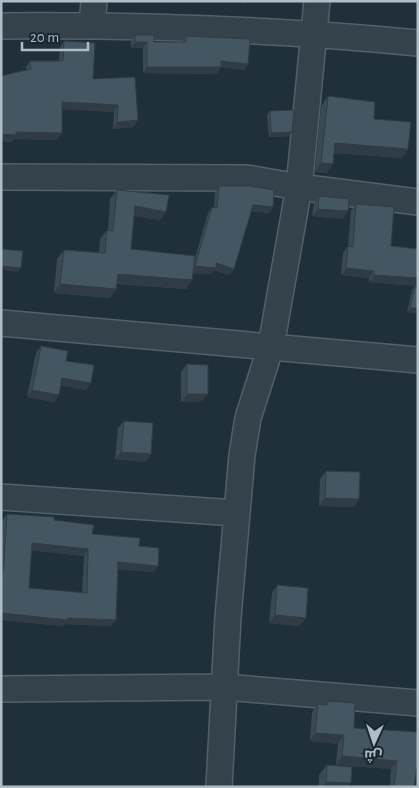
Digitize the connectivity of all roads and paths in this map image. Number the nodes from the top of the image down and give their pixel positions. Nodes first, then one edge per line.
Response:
1 (94, 1) edge
2 (317, 1) edge
3 (1, 26) edge
4 (92, 26) junction
5 (314, 33) junction
6 (418, 43) edge
7 (1, 177) edge
8 (300, 187) junction
9 (418, 202) edge
10 (1, 323) edge
11 (271, 346) junction
12 (418, 360) edge
13 (1, 497) edge
14 (236, 512) junction
15 (224, 687) junction
16 (1, 689) edge
17 (418, 703) edge
18 (219, 787) edge

1 - 4 street
2 - 5 street
3 - 4 street
4 - 5 street
5 - 6 street
5 - 8 street
7 - 8 street
8 - 9 street
8 - 11 street
10 - 11 street
11 - 12 street
11 - 14 street
13 - 14 street
14 - 15 street
15 - 16 street
15 - 17 street
15 - 18 street

